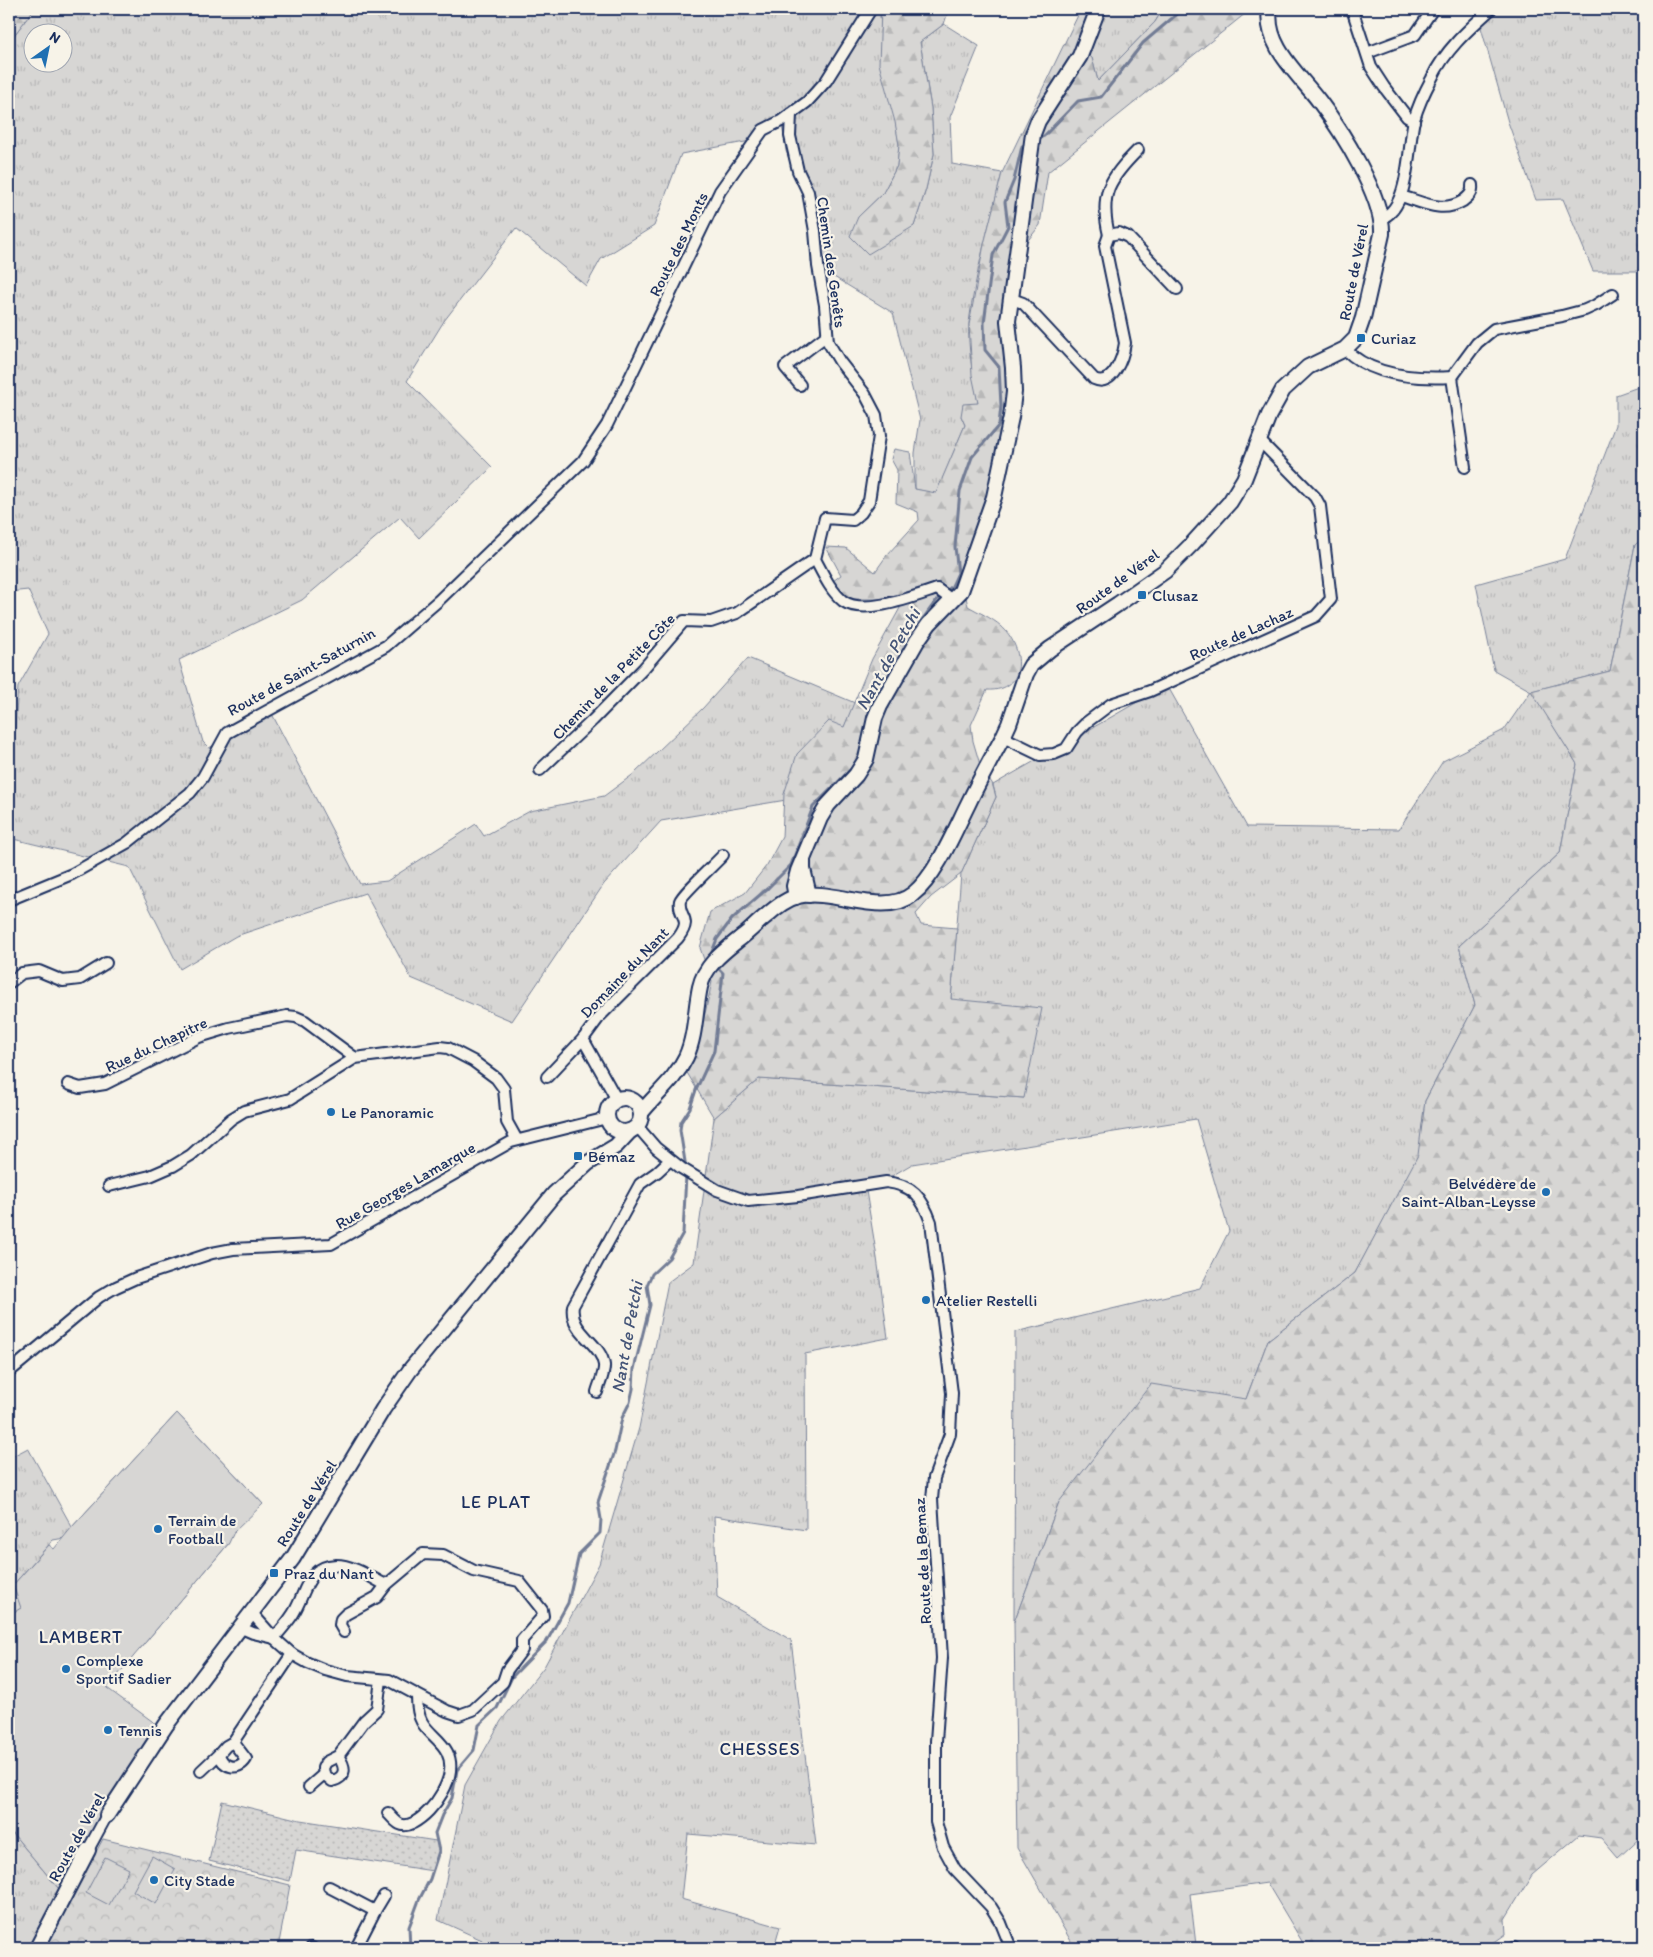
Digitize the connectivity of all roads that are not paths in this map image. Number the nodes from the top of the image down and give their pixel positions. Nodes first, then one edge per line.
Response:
1 (871, 9) edge
2 (1098, 9) edge
3 (1270, 9) edge
4 (1352, 9) edge
5 (1433, 9) edge
6 (1492, 9) edge
7 (1366, 53) junction
8 (790, 114) junction
9 (1414, 121) junction
10 (1138, 150) dead end
11 (1472, 185) dead end
12 (1401, 196) junction
13 (1381, 218) junction
14 (1109, 235) junction
15 (1177, 289) dead end
16 (1612, 294) dead end
17 (1012, 299) junction
18 (827, 335) junction
19 (1345, 349) junction
20 (1452, 377) junction
21 (800, 386) dead end
22 (1260, 441) junction
23 (1466, 467) dead end
24 (534, 510) joint
25 (816, 559) junction
26 (949, 598) junction
27 (1003, 737) junction
28 (540, 770) dead end
29 (723, 855) dead end
30 (802, 896) junction
31 (9, 900) edge
32 (106, 963) dead end
33 (9, 982) edge
34 (583, 1039) junction
35 (355, 1058) junction
36 (677, 1070) junction
37 (547, 1077) dead end
38 (68, 1084) dead end
39 (616, 1100) junction
40 (632, 1100) junction
41 (610, 1122) junction
42 (636, 1124) junction
43 (517, 1140) junction
44 (604, 1152) junction
45 (670, 1160) junction
46 (109, 1186) dead end
47 (9, 1372) edge
48 (598, 1392) dead end
49 (386, 1585) junction
50 (250, 1612) junction
51 (239, 1627) junction
52 (344, 1632) dead end
53 (274, 1638) junction
54 (292, 1654) junction
55 (381, 1680) junction
56 (416, 1696) junction
57 (233, 1742) junction
58 (220, 1754) junction
59 (338, 1756) junction
60 (201, 1771) dead end
61 (324, 1774) junction
62 (309, 1788) dead end
63 (388, 1813) dead end
64 (107, 1815) joint
65 (88, 1850) joint
66 (329, 1887) dead end
67 (384, 1896) dead end
68 (375, 1911) junction
69 (37, 1948) edge
70 (356, 1948) edge
71 (1011, 1948) edge

1 - 8 street, Route des Monts
2 - 17 street
3 - 13 street, Route de Vérel
4 - 7 street
5 - 7 street
6 - 9 street
7 - 9 street
8 - 18 street, Chemin des Genêts
8 - 24 street, Route des Monts
9 - 12 street
10 - 14 street
11 - 12 street
12 - 13 street
13 - 19 street, Route de Vérel
14 - 15 street
14 - 17 street
16 - 20 street
17 - 26 street
18 - 21 street
18 - 25 street, Chemin des Genêts
19 - 20 street
19 - 22 street, Route de Vérel
20 - 23 street
22 - 27 street, Route de Vérel
22 - 27 street, Route de Lachaz
24 - 31 street, Route de Saint-Saturnin
25 - 26 street
25 - 28 street, Chemin de la Petite Côte
26 - 30 street
27 - 30 street, Route de Vérel
29 - 34 street, Domaine du Nant
30 - 36 street, Route de Vérel
32 - 33 street
34 - 37 street, Domaine du Nant
34 - 39 street, Domaine du Nant
35 - 38 street, Rue du Chapitre
35 - 43 street
35 - 46 street
36 - 40 street, Route de Vérel
36 - 42 street, Route de Vérel
39 - 40 street
39 - 41 street
40 - 42 street
41 - 42 street
41 - 43 street, Rue Georges Lamarque
41 - 44 street
42 - 44 street, Route de Vérel
42 - 45 street, Route de la Bemaz
43 - 47 street, Rue Georges Lamarque
44 - 50 street, Route de Vérel
45 - 48 street
45 - 71 street, Route de la Bemaz
49 - 52 street
49 - 53 street
49 - 56 street
50 - 51 street, Route de Vérel
50 - 53 street
51 - 53 street
51 - 64 street, Route de Vérel
53 - 54 street
54 - 55 street
54 - 57 street
55 - 56 street
55 - 59 street
56 - 63 street
57 - 58 street
57 - 58 street
58 - 60 street
59 - 61 street
59 - 61 street
61 - 62 street
64 - 65 street, Route de Vérel
65 - 69 street, Route de Vérel
66 - 68 street
67 - 68 street
68 - 70 street

